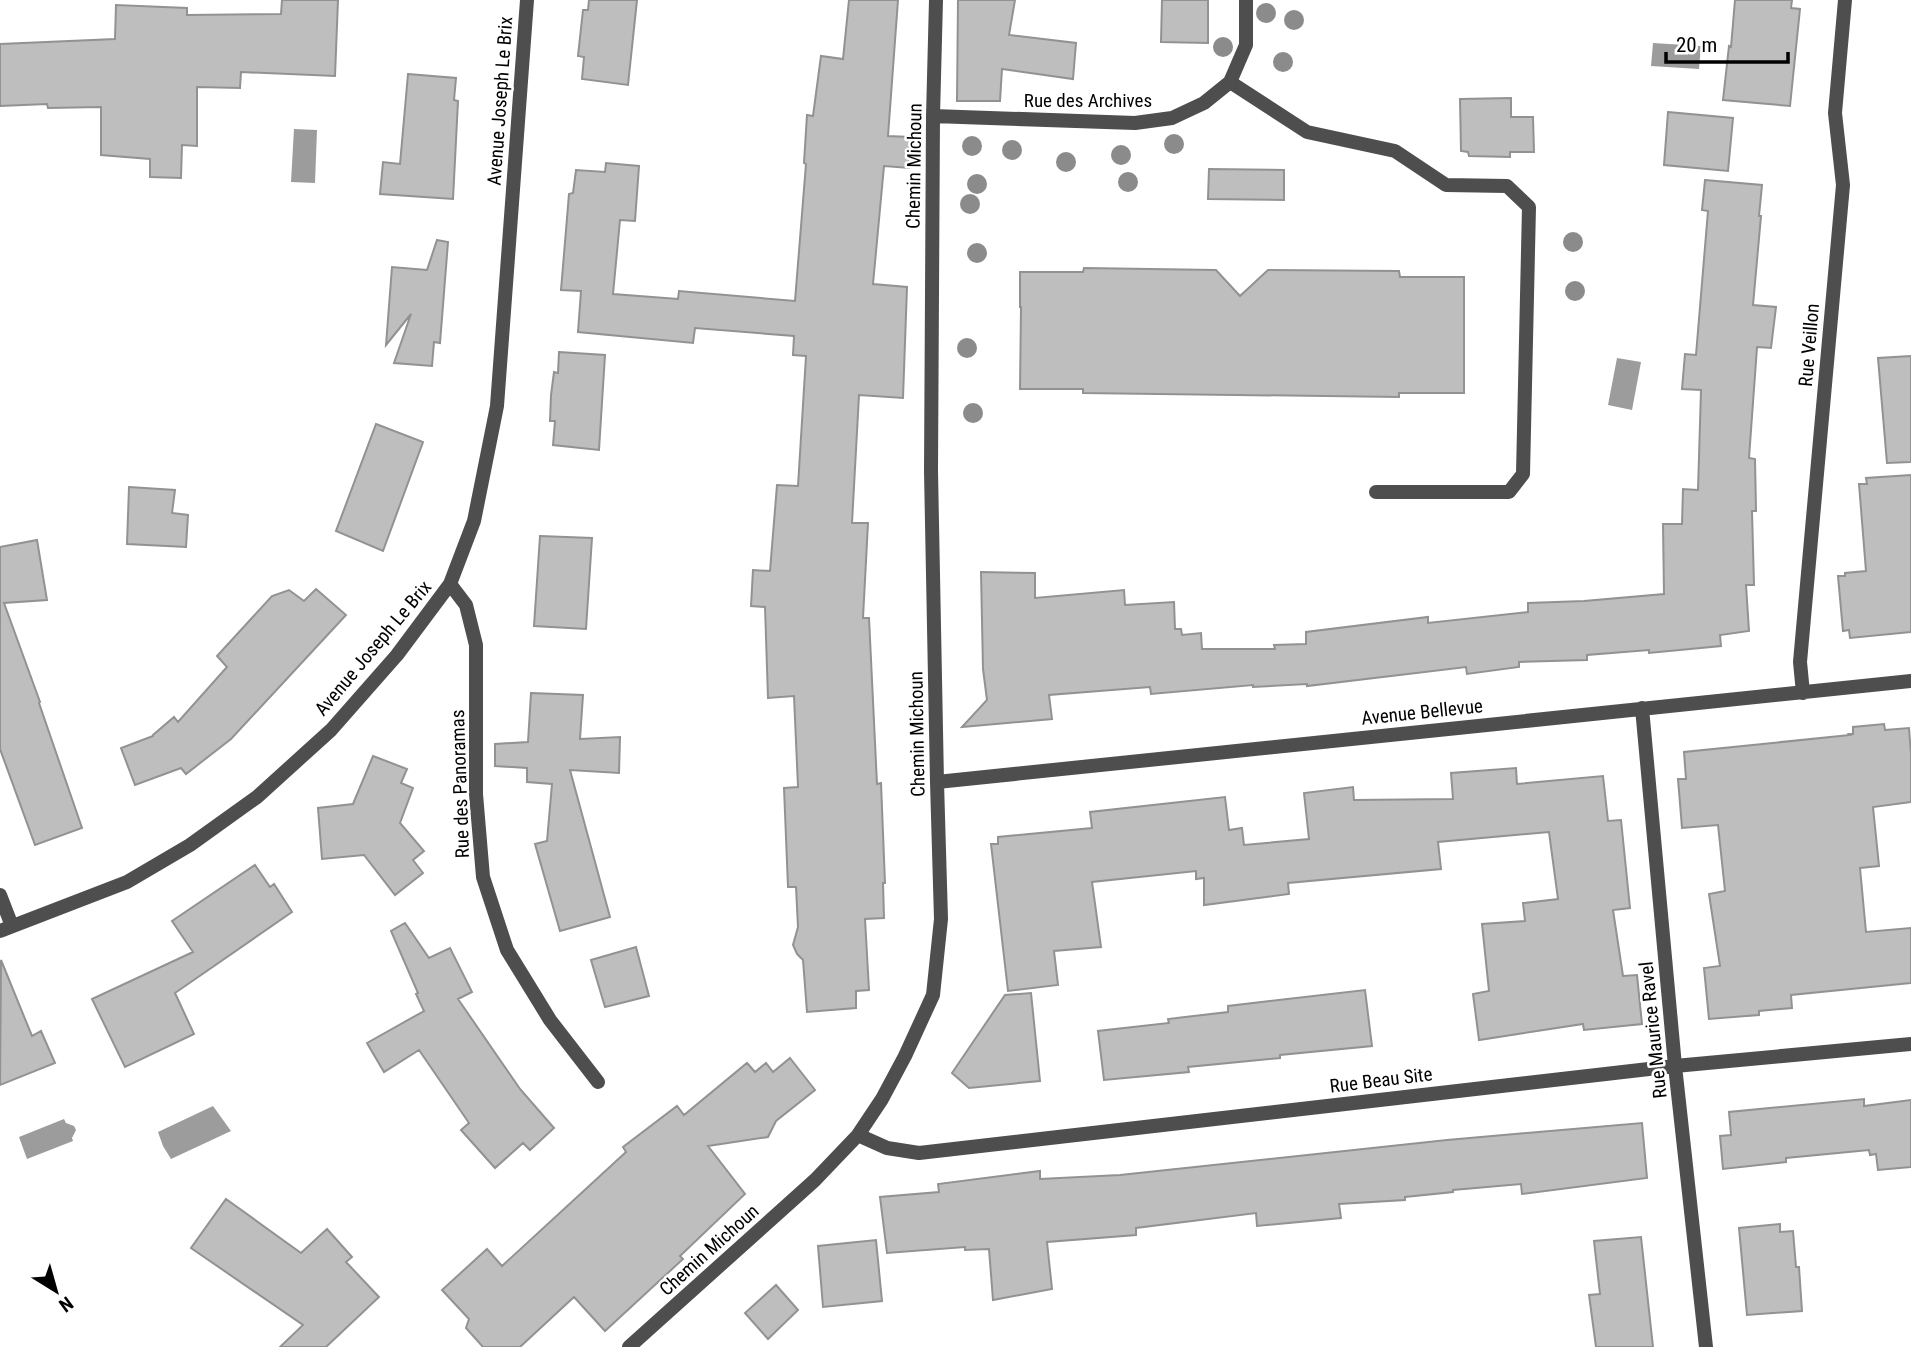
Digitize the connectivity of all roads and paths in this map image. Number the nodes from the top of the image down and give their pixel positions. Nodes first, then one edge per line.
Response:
1 (527, 0) edge
2 (936, 0) edge
3 (1246, 0) edge
4 (1845, 0) edge
5 (1230, 82) junction
6 (933, 116) junction
7 (1376, 492) dead end
8 (450, 584) junction
9 (1911, 681) edge
10 (1803, 693) junction
11 (1642, 708) junction
12 (936, 782) junction
13 (0, 895) edge
14 (6, 929) edge
15 (1911, 1044) edge
16 (1675, 1066) junction
17 (598, 1082) dead end
18 (858, 1135) junction
19 (629, 1347) edge
20 (1706, 1347) edge

1 - 8 street, Avenue Joseph Le Brix
2 - 6 street, Chemin Michoun
3 - 5 street, Rue des Archives
4 - 10 street, Rue Veillon
5 - 6 street, Rue des Archives
5 - 7 street
6 - 12 street, Chemin Michoun
8 - 14 street, Avenue Joseph Le Brix
8 - 17 street, Rue des Panoramas
9 - 10 street, Avenue Bellevue
10 - 11 street, Avenue Bellevue
11 - 12 street, Avenue Bellevue
11 - 16 street, Rue Maurice Ravel
12 - 18 street, Chemin Michoun
13 - 14 street
15 - 16 street, Rue Beau Site
16 - 18 street, Rue Beau Site
16 - 20 street, Rue Maurice Ravel
18 - 19 street, Chemin Michoun

